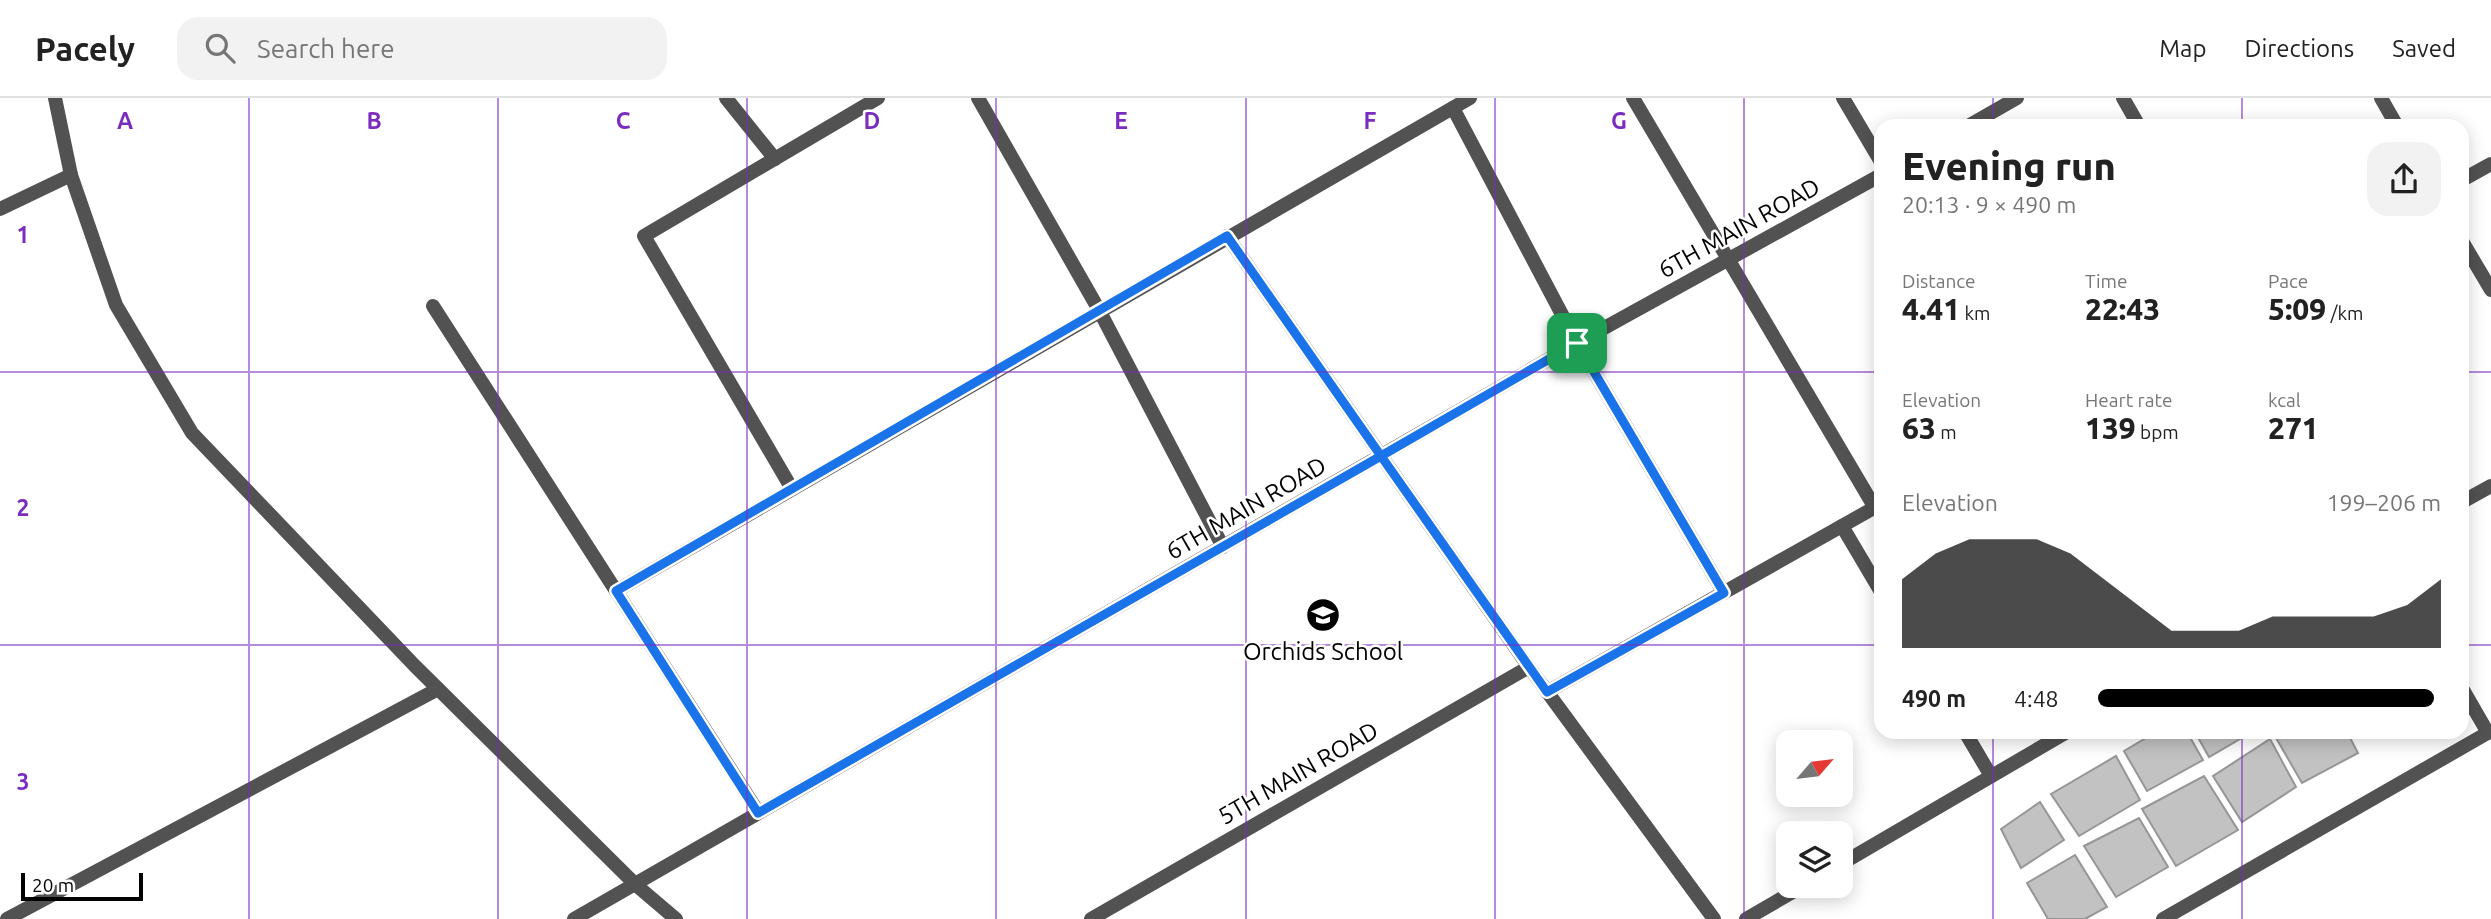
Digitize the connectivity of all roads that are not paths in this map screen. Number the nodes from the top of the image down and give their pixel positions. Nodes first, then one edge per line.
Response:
1 (55, 98) edge
2 (726, 98) edge
3 (878, 98) edge
4 (978, 98) edge
5 (1470, 98) edge
6 (1633, 98) edge
7 (1843, 98) edge
8 (2017, 98) edge
9 (2123, 98) edge
10 (2381, 98) edge
11 (1453, 108) junction
12 (1980, 119) edge
13 (2135, 119) edge
14 (2393, 119) edge
15 (1874, 150) edge
16 (775, 159) junction
17 (2491, 164) edge
18 (71, 175) junction
19 (2469, 176) edge
20 (1874, 179) edge
21 (0, 209) edge
22 (1227, 236) junction
23 (2469, 253) edge
24 (1728, 260) junction
25 (2491, 289) edge
26 (433, 306) dead end
27 (1100, 310) junction
28 (1577, 343) junction
29 (1381, 456) junction
30 (2491, 486) edge
31 (792, 489) junction
32 (2469, 498) edge
33 (1874, 499) edge
34 (1874, 508) edge
35 (1842, 526) junction
36 (1223, 547) junction
37 (1874, 580) edge
38 (616, 591) junction
39 (1724, 593) junction
40 (1529, 667) junction
41 (438, 689) junction
42 (1547, 692) junction
43 (2469, 699) edge
44 (2489, 732) edge
45 (1969, 739) edge
46 (2055, 739) edge
47 (1991, 776) junction
48 (758, 813) junction
49 (1853, 856) edge
50 (636, 885) junction
51 (1782, 898) edge
52 (7, 919) edge
53 (574, 919) edge
54 (676, 919) edge
55 (1091, 919) edge
56 (1714, 919) edge
57 (1746, 919) edge
58 (2163, 919) edge

1 - 18 street
2 - 16 street
3 - 16 street
4 - 27 street
5 - 11 street
6 - 24 street
7 - 15 street
8 - 12 street
9 - 13 street
10 - 14 street
11 - 22 street
11 - 28 street
16 - 31 street
17 - 19 street
18 - 21 street
18 - 41 street
20 - 24 street, 6TH MAIN ROAD
22 - 27 street
22 - 29 street
23 - 25 street
24 - 28 street, 6TH MAIN ROAD
24 - 33 street
26 - 38 street
27 - 31 street
27 - 36 street
28 - 29 street, 6TH MAIN ROAD
28 - 39 street
29 - 36 street, 6TH MAIN ROAD
29 - 40 street
30 - 32 street
31 - 38 street
34 - 35 street
35 - 37 street
35 - 39 street
36 - 48 street, 6TH MAIN ROAD
38 - 48 street
39 - 42 street
40 - 42 street
40 - 55 street, 5TH MAIN ROAD
41 - 50 street
41 - 52 street
42 - 56 street
43 - 44 street
44 - 58 street
45 - 47 street
46 - 47 street
47 - 49 street
48 - 50 street, 6TH MAIN ROAD
50 - 53 street, 6TH MAIN ROAD
50 - 54 street
51 - 57 street

